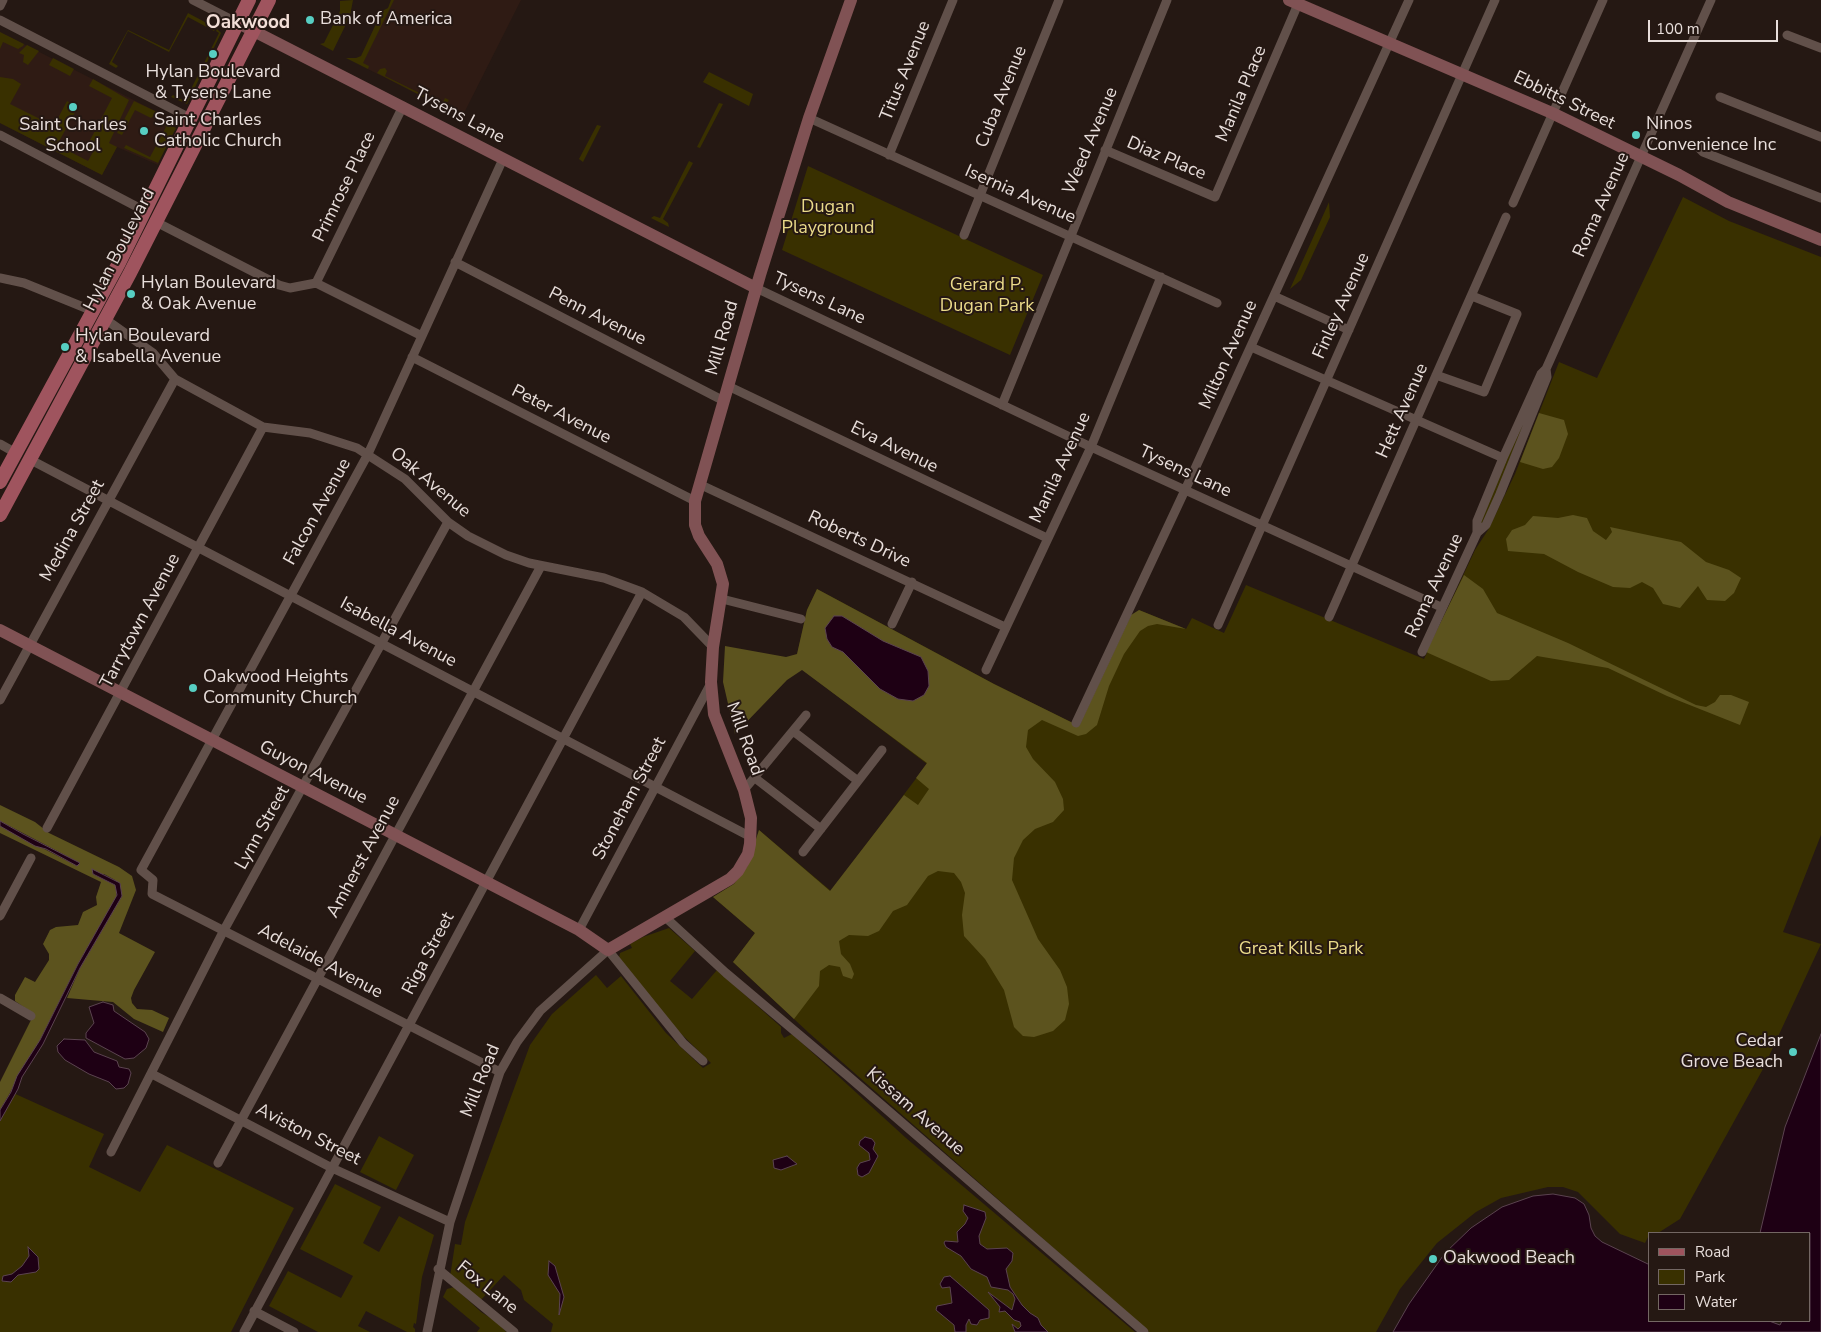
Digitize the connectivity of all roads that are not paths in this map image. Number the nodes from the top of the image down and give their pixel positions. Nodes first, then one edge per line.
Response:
1 (3, 0) edge
2 (193, 0) edge
3 (249, 0) edge
4 (268, 0) edge
5 (851, 0) edge
6 (953, 0) edge
7 (1060, 0) edge
8 (1167, 0) edge
9 (1409, 0) edge
10 (1495, 0) edge
11 (1603, 0) edge
12 (1711, 0) edge
13 (1294, 2) edge
14 (0, 6) edge
15 (0, 20) edge
16 (238, 22) junction
17 (254, 30) junction
18 (1787, 34) dead end
19 (1390, 42) junction
20 (1821, 48) edge
21 (1462, 73) junction
22 (1720, 97) dead end
23 (403, 106) junction
24 (1552, 113) junction
25 (190, 118) junction
26 (809, 118) junction
27 (0, 135) edge
28 (1821, 137) edge
29 (1698, 147) dead end
30 (1105, 150) junction
31 (889, 155) junction
32 (1641, 158) junction
33 (503, 159) junction
34 (980, 195) junction
35 (1215, 197) joint
36 (1821, 198) edge
37 (1513, 203) dead end
38 (145, 211) junction
39 (1506, 217) dead end
40 (156, 222) junction
41 (964, 234) dead end
42 (1070, 235) junction
43 (1821, 240) edge
44 (455, 262) junction
45 (1160, 277) junction
46 (0, 278) edge
47 (316, 282) junction
48 (756, 288) junction
49 (1274, 296) junction
50 (1472, 296) junction
51 (1217, 304) dead end
52 (99, 315) junction
53 (1349, 330) junction
54 (422, 336) junction
55 (1251, 347) junction
56 (412, 357) junction
57 (1546, 369) junction
58 (1436, 375) junction
59 (176, 379) junction
60 (1327, 380) junction
61 (728, 386) junction
62 (724, 401) junction
63 (1002, 405) junction
64 (1416, 420) junction
65 (263, 427) junction
66 (0, 444) edge
67 (1091, 447) junction
68 (368, 454) junction
69 (23, 456) junction
70 (1503, 458) junction
71 (0, 482) edge
72 (699, 484) junction
73 (1185, 490) junction
74 (107, 501) junction
75 (695, 501) junction
76 (0, 515) edge
77 (448, 522) junction
78 (1262, 526) junction
79 (1477, 533) junction
80 (1047, 538) junction
81 (198, 548) junction
82 (541, 566) junction
83 (1352, 566) junction
84 (912, 582) junction
85 (642, 592) junction
86 (291, 595) junction
87 (722, 599) junction
88 (1441, 607) junction
89 (1330, 617) dead end
90 (800, 619) dead end
91 (892, 624) dead end
92 (1218, 625) dead end
93 (1005, 627) junction
94 (0, 630) edge
95 (383, 644) junction
96 (29, 646) junction
97 (713, 647) junction
98 (1422, 652) dead end
99 (986, 670) dead end
100 (711, 682) junction
101 (473, 691) junction
102 (121, 693) junction
103 (0, 700) edge
104 (806, 715) dead end
105 (1076, 723) dead end
106 (793, 731) junction
107 (563, 737) junction
108 (211, 739) junction
109 (882, 750) dead end
110 (754, 778) junction
111 (858, 781) junction
112 (655, 786) junction
113 (304, 788) junction
114 (744, 790) junction
115 (47, 828) dead end
116 (820, 829) junction
117 (395, 835) junction
118 (751, 837) junction
119 (803, 852) dead end
120 (31, 858) dead end
121 (485, 882) junction
122 (152, 894) joint
123 (0, 916) edge
124 (665, 917) junction
125 (224, 930) junction
126 (579, 930) junction
127 (608, 950) junction
128 (317, 978) junction
129 (0, 998) edge
130 (31, 1016) dead end
131 (409, 1027) junction
132 (703, 1061) dead end
133 (500, 1072) junction
134 (152, 1074) junction
135 (241, 1119) junction
136 (111, 1152) dead end
137 (218, 1163) dead end
138 (332, 1168) junction
139 (450, 1222) junction
140 (438, 1270) junction
141 (254, 1312) junction
142 (244, 1332) edge
143 (294, 1332) edge
144 (427, 1332) edge
145 (514, 1332) edge
146 (1144, 1332) edge

1 - 14 street
2 - 16 street, Tysens Lane
3 - 16 main road, Hylan Boulevard
4 - 17 main road, Hylan Boulevard
5 - 26 street, Mill Road
6 - 31 street, Titus Avenue
7 - 34 street, Cuba Avenue
8 - 30 street, Weed Avenue
9 - 19 street, Milton Avenue
10 - 21 street, Finley Avenue
11 - 24 street
12 - 32 street, Roma Avenue
13 - 19 street, Ebbitts Street
13 - 35 street, Manila Place
15 - 25 street
16 - 17 street, Tysens Lane
16 - 25 main road, Hylan Boulevard
17 - 23 street, Tysens Lane
17 - 40 main road, Hylan Boulevard
18 - 20 street
19 - 21 street, Ebbitts Street
19 - 49 street, Milton Avenue
21 - 24 street, Ebbitts Street
21 - 53 street, Finley Avenue
22 - 28 street
23 - 33 street, Tysens Lane
23 - 47 street, Primrose Place
24 - 32 street, Ebbitts Street
24 - 37 street
25 - 38 main road, Hylan Boulevard
26 - 31 street, Isernia Avenue
26 - 48 street, Mill Road
27 - 38 street
29 - 36 street
30 - 35 street, Diaz Place
30 - 42 street, Weed Avenue
31 - 34 street, Isernia Avenue
32 - 43 street, Ebbitts Street
32 - 57 street, Roma Avenue
33 - 44 street, Falcon Avenue
33 - 48 street, Tysens Lane
34 - 41 street, Cuba Avenue
34 - 42 street, Isernia Avenue
38 - 52 main road, Hylan Boulevard
39 - 50 street, Hett Avenue
40 - 47 street
40 - 52 main road, Hylan Boulevard
42 - 45 street, Isernia Avenue
42 - 63 street, Weed Avenue
44 - 54 street, Falcon Avenue
44 - 62 street, Penn Avenue
45 - 51 street, Isernia Avenue
45 - 67 street, Manila Avenue
46 - 52 street, Oak Avenue
47 - 54 street
48 - 61 street, Mill Road
48 - 63 street, Tysens Lane
49 - 53 street
49 - 55 street, Milton Avenue
50 - 58 street, Hett Avenue
50 - 58 street
52 - 59 street, Oak Avenue
52 - 69 main road, Hylan Boulevard
53 - 60 street, Finley Avenue
54 - 56 street, Falcon Avenue
55 - 60 street
55 - 73 street, Milton Avenue
56 - 68 street, Falcon Avenue
56 - 75 street, Peter Avenue
57 - 70 street, Roma Avenue
57 - 79 street, Roma Avenue
58 - 64 street, Hett Avenue
59 - 65 street, Oak Avenue
59 - 74 street, Medina Street
60 - 64 street
60 - 78 street, Finley Avenue
61 - 62 street, Mill Road
61 - 80 street, Eva Avenue
62 - 72 street, Mill Road
63 - 67 street, Tysens Lane
64 - 70 street
64 - 83 street, Hett Avenue
65 - 68 street, Oak Avenue
65 - 81 street, Tarrytown Avenue
66 - 69 street, Isabella Avenue
67 - 73 street, Tysens Lane
67 - 80 street, Manila Avenue
68 - 77 street, Oak Avenue
68 - 86 street, Falcon Avenue
69 - 71 main road, Hylan Boulevard
69 - 74 street, Isabella Avenue
69 - 76 main road, Hylan Boulevard
70 - 79 street, Roma Avenue
72 - 75 street, Mill Road
72 - 84 street, Roberts Drive
73 - 78 street, Tysens Lane
73 - 105 street, Milton Avenue
74 - 81 street, Isabella Avenue
74 - 96 street, Medina Street
75 - 87 street, Mill Road
77 - 82 street, Oak Avenue
77 - 95 street, Lynn Street
78 - 83 street, Tysens Lane
78 - 92 street, Finley Avenue
79 - 88 street, Roma Avenue
80 - 93 street, Manila Avenue
81 - 86 street, Isabella Avenue
81 - 102 street, Tarrytown Avenue
82 - 85 street, Oak Avenue
82 - 101 street, Amherst Avenue
83 - 88 street, Tysens Lane
83 - 89 street, Hett Avenue
84 - 91 street
84 - 93 street, Roberts Drive
85 - 97 street, Oak Avenue
85 - 107 street, Riga Street
86 - 95 street, Isabella Avenue
86 - 108 street, Falcon Avenue
87 - 90 street
87 - 97 street, Mill Road
88 - 98 street, Roma Avenue
93 - 99 street, Manila Avenue
94 - 96 street, Guyon Avenue
95 - 101 street, Isabella Avenue
95 - 113 street, Lynn Street
96 - 102 street, Guyon Avenue
96 - 103 street, Medina Street
97 - 100 street, Mill Road
100 - 112 street, Stoneham Street
100 - 114 street, Mill Road
101 - 107 street, Isabella Avenue
101 - 117 street, Amherst Avenue
102 - 108 street, Guyon Avenue
102 - 115 street, Tarrytown Avenue
104 - 106 street
106 - 110 street
106 - 111 street
107 - 112 street, Isabella Avenue
107 - 121 street, Riga Street
108 - 113 street, Guyon Avenue
108 - 122 street, Falcon Avenue
109 - 111 street
110 - 114 street
110 - 116 street
111 - 116 street
112 - 118 street, Isabella Avenue
112 - 126 street, Stoneham Street
113 - 117 street, Guyon Avenue
113 - 125 street, Lynn Street
114 - 118 street, Mill Road
116 - 119 street
117 - 121 street, Guyon Avenue
117 - 128 street, Amherst Avenue
118 - 124 street, Mill Road
120 - 123 street
121 - 126 street, Guyon Avenue
121 - 131 street, Riga Street
122 - 125 street, Adelaide Avenue
124 - 127 street, Mill Road
124 - 146 street, Kissam Avenue
125 - 128 street, Adelaide Avenue
125 - 134 street, Lynn Street
126 - 127 street, Guyon Avenue
127 - 132 street
127 - 133 street, Mill Road
128 - 131 street, Adelaide Avenue
128 - 135 street, Amherst Avenue
129 - 130 street
131 - 133 street, Adelaide Avenue
131 - 138 street, Riga Street
133 - 139 street, Mill Road
134 - 135 street, Aviston Street
134 - 136 street, Lynn Street
135 - 137 street, Amherst Avenue
135 - 138 street, Aviston Street
138 - 139 street, Aviston Street
138 - 141 street, Riga Street
139 - 140 street, Mill Road
140 - 144 street, Mill Road
140 - 145 street, Fox Lane
141 - 142 street, Riga Street
141 - 143 street

